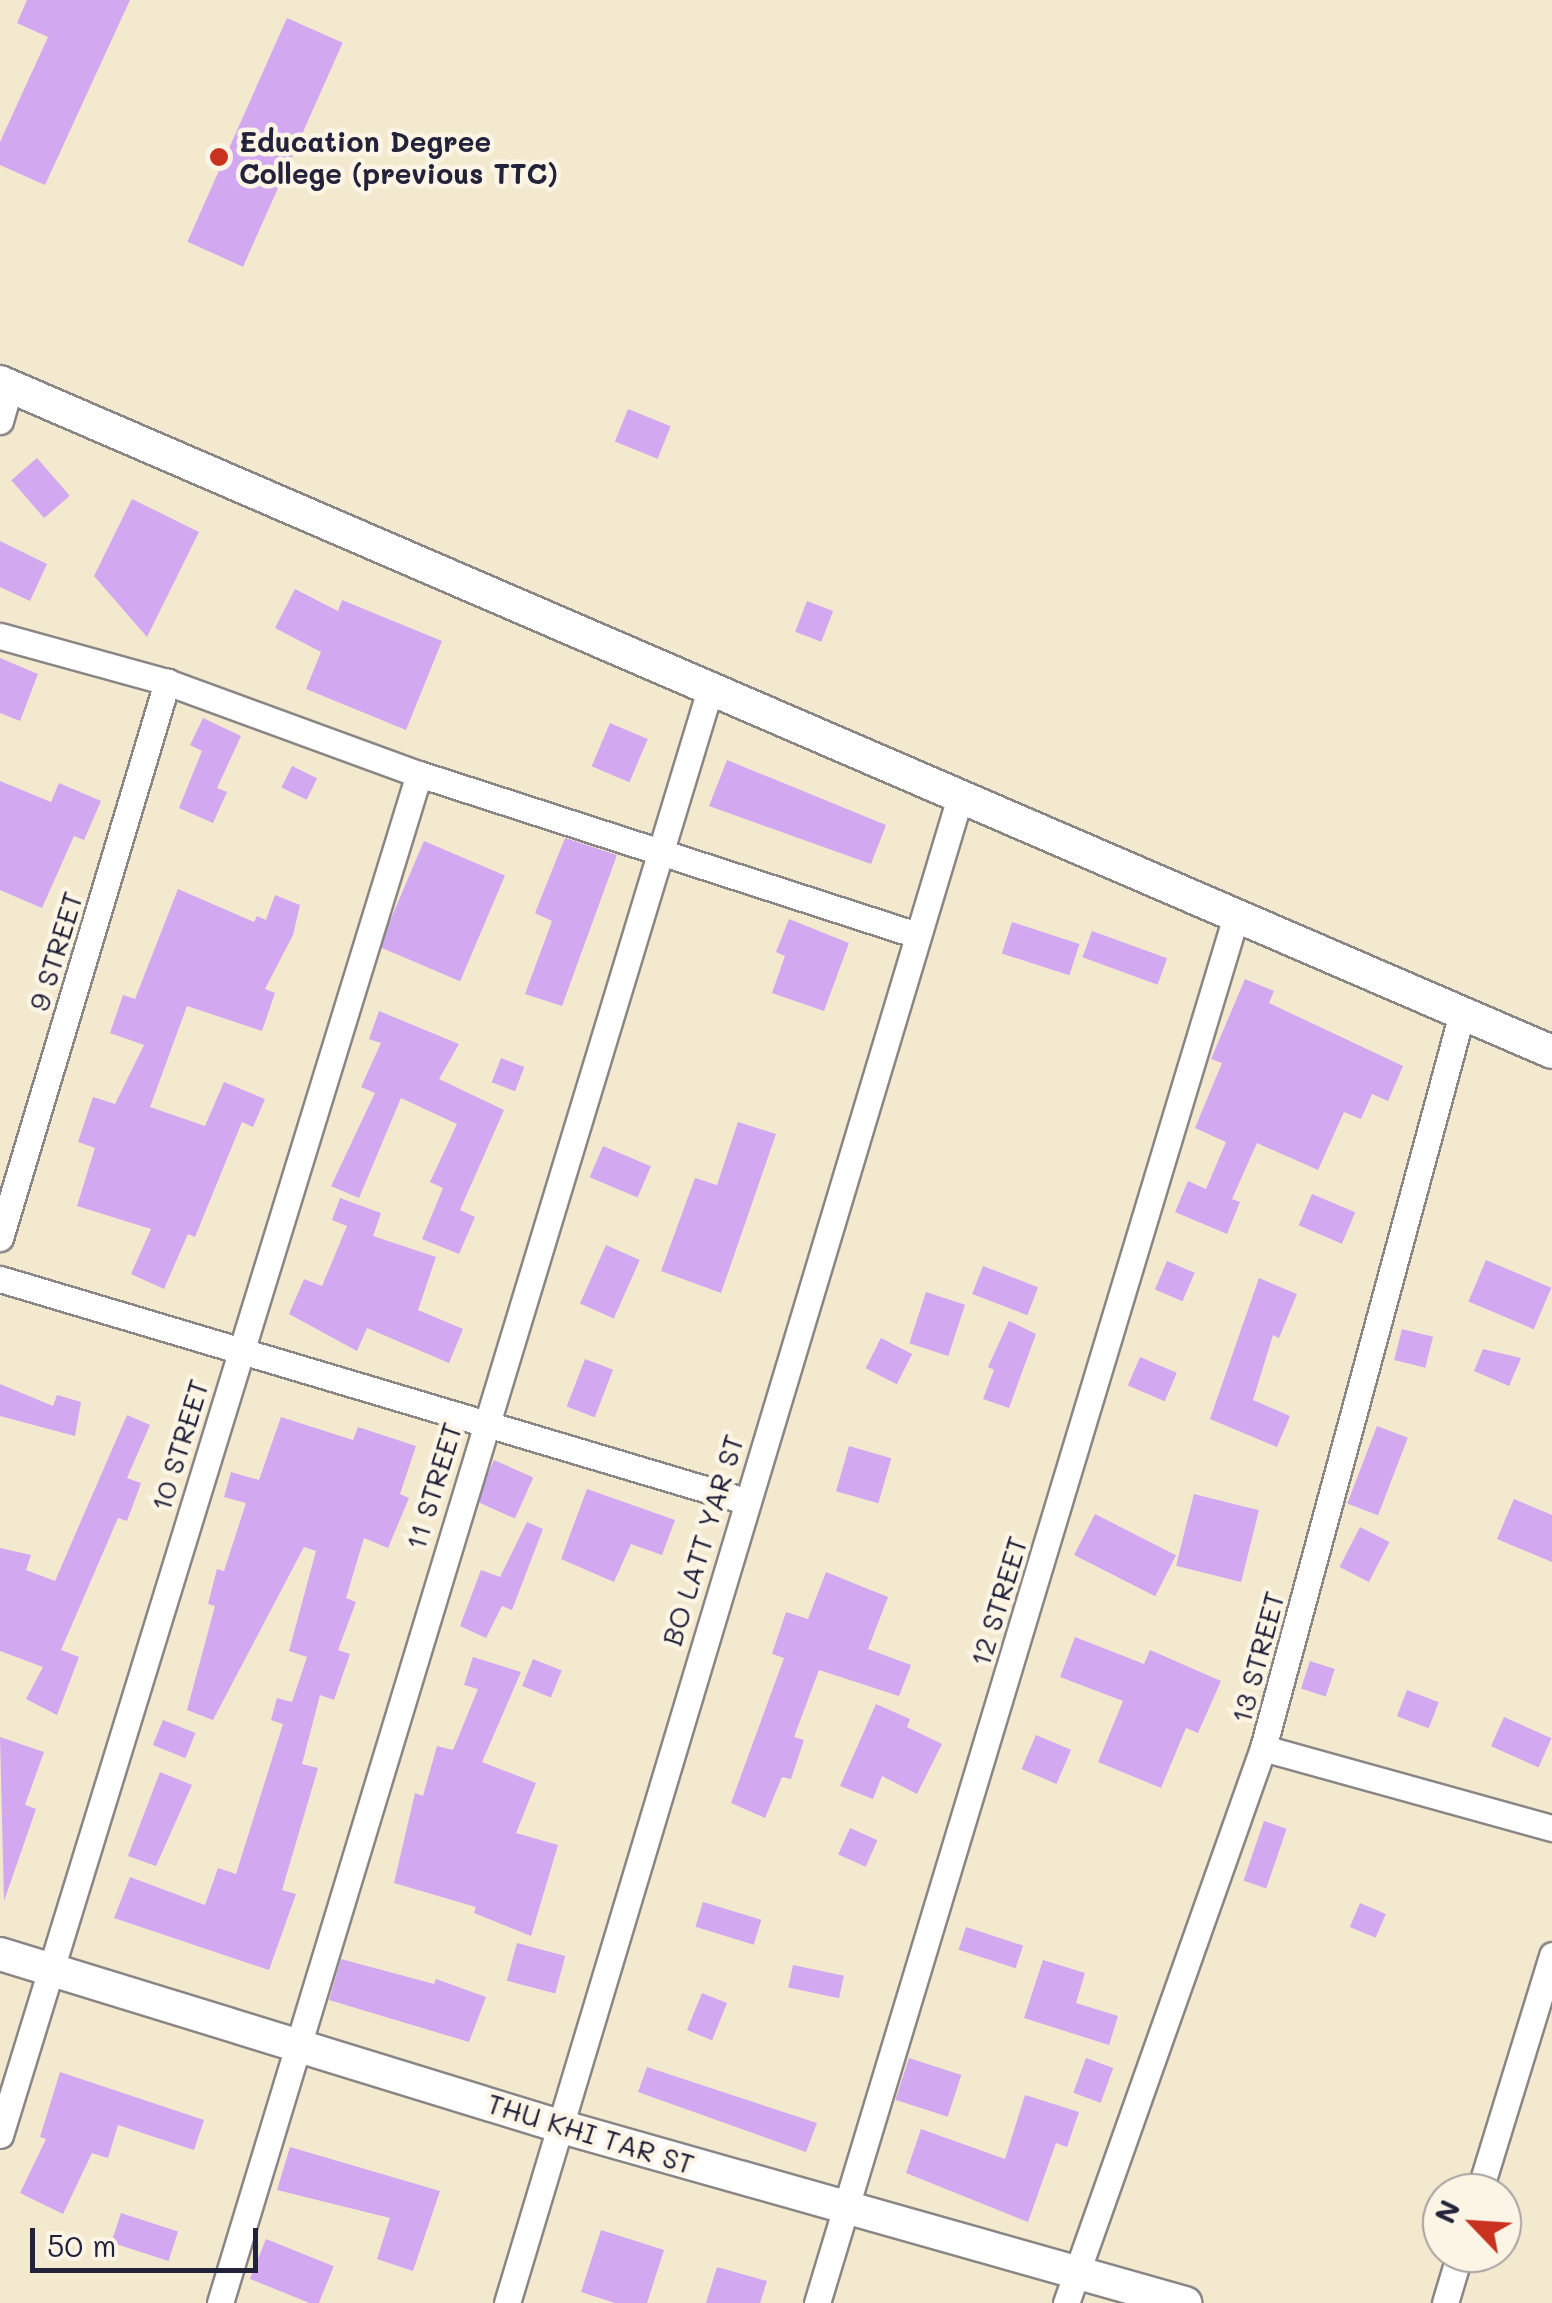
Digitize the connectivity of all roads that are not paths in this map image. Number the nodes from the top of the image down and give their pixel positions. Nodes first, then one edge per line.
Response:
1 (5, 385) edge
2 (0, 421) edge
3 (0, 636) edge
4 (167, 682) junction
5 (710, 688) junction
6 (419, 774) junction
7 (960, 796) junction
8 (660, 851) junction
9 (1236, 916) junction
10 (917, 935) junction
11 (1462, 1012) junction
12 (1552, 1052) edge
13 (0, 1238) edge
14 (0, 1278) edge
15 (239, 1350) junction
16 (484, 1424) junction
17 (745, 1501) junction
18 (1264, 1748) junction
19 (1552, 1828) edge
20 (0, 1954) edge
21 (1552, 1955) edge
22 (50, 1969) junction
23 (298, 2041) junction
24 (559, 2126) junction
25 (0, 2134) edge
26 (1485, 2173) edge
27 (846, 2207) junction
28 (1454, 2273) edge
29 (1070, 2288) edge
30 (220, 2303) edge
31 (507, 2303) edge
32 (817, 2303) edge
33 (1185, 2303) edge
34 (1445, 2303) edge

1 - 2 street
1 - 5 street
3 - 4 street
4 - 6 street
4 - 13 street, 9 STREET
5 - 7 street
5 - 8 street, 11 STREET
6 - 8 street
6 - 15 street, 10 STREET
7 - 9 street
7 - 10 street, BO LATT YAR ST
8 - 10 street
8 - 16 street, 11 STREET
9 - 11 street
9 - 27 street, 12 STREET
10 - 17 street, BO LATT YAR ST
11 - 12 street
11 - 18 street, 13 STREET
14 - 15 street
15 - 16 street
15 - 22 street, 10 STREET
16 - 17 street
16 - 23 street, 11 STREET
17 - 24 street, BO LATT YAR ST
18 - 19 street
18 - 29 street, 13 STREET
20 - 22 street, THU KHI TAR ST
21 - 26 street
22 - 23 street, THU KHI TAR ST
22 - 25 street, 10 STREET
23 - 24 street, THU KHI TAR ST
23 - 30 street, 11 STREET
24 - 27 street, THU KHI TAR ST
24 - 31 street, BO LATT YAR ST
27 - 29 street, THU KHI TAR ST
27 - 32 street, 12 STREET
28 - 34 street
29 - 33 street, THU KHI TAR ST

